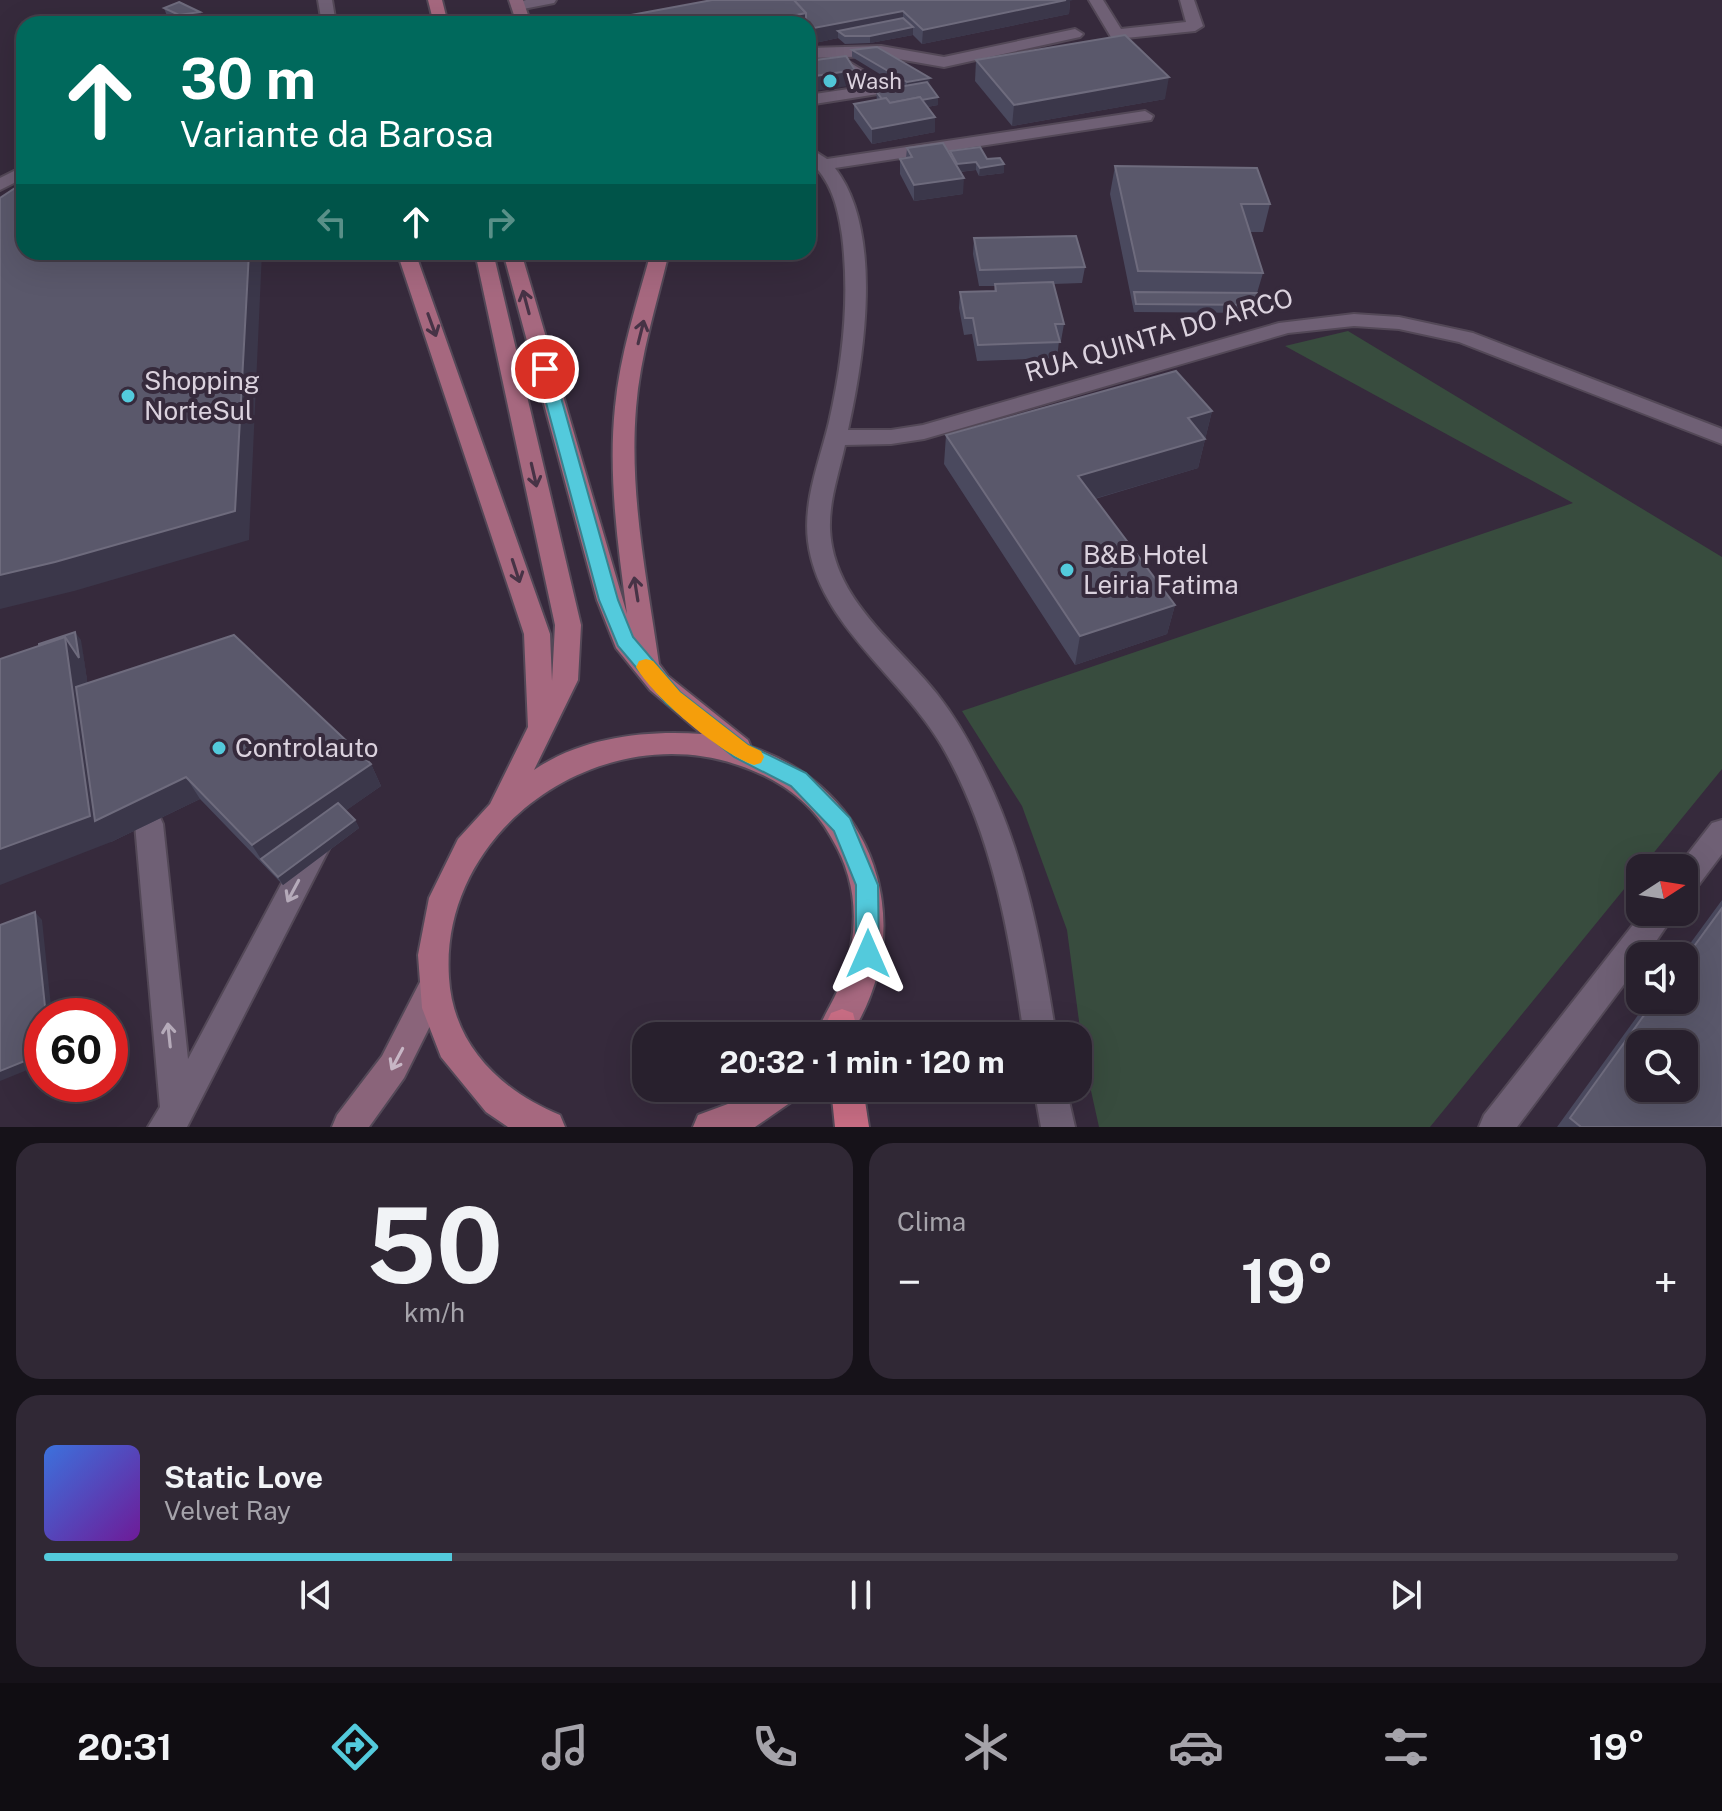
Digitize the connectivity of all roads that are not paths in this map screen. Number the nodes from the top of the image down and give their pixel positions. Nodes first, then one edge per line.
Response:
1 (549, 0) edge
2 (1096, 0) edge
3 (1187, 0) edge
4 (517, 3) edge
5 (1075, 34) dead end
6 (816, 53) edge
7 (816, 67) edge
8 (816, 99) edge
9 (1145, 116) dead end
10 (817, 158) edge
11 (409, 260) edge
12 (486, 260) edge
13 (514, 260) edge
14 (658, 260) edge
15 (1722, 437) edge
16 (836, 438) junction
17 (646, 666) junction
18 (540, 728) junction
19 (741, 751) junction
20 (501, 809) junction
21 (329, 821) edge
22 (149, 824) edge
23 (1722, 832) edge
24 (1698, 864) edge
25 (1650, 926) edge
26 (432, 990) junction
27 (843, 1022) edge
28 (1038, 1022) edge
29 (763, 1102) edge
30 (849, 1102) edge
31 (1053, 1102) edge
32 (171, 1120) edge
33 (535, 1126) edge
34 (349, 1127) edge
35 (710, 1127) edge
36 (852, 1127) edge
37 (1058, 1127) edge
38 (1496, 1127) edge

1 - 4 street
2 - 3 street
5 - 6 street
7 - 8 street
9 - 10 street
10 - 16 street
11 -> 18 main road
12 -> 18 main road
17 -> 13 main road
17 -> 14 main road
15 - 16 street, RUA QUINTA DO ARCO
16 - 28 street
17 - 19 main road
18 - 20 main road
19 - 20 main road
19 - 27 main road
20 - 26 main road
21 -> 32 street
32 -> 22 street
23 - 24 street
25 - 38 street
26 - 33 main road
26 -> 34 main road
29 - 35 main road
30 - 36 highway
31 - 37 street

